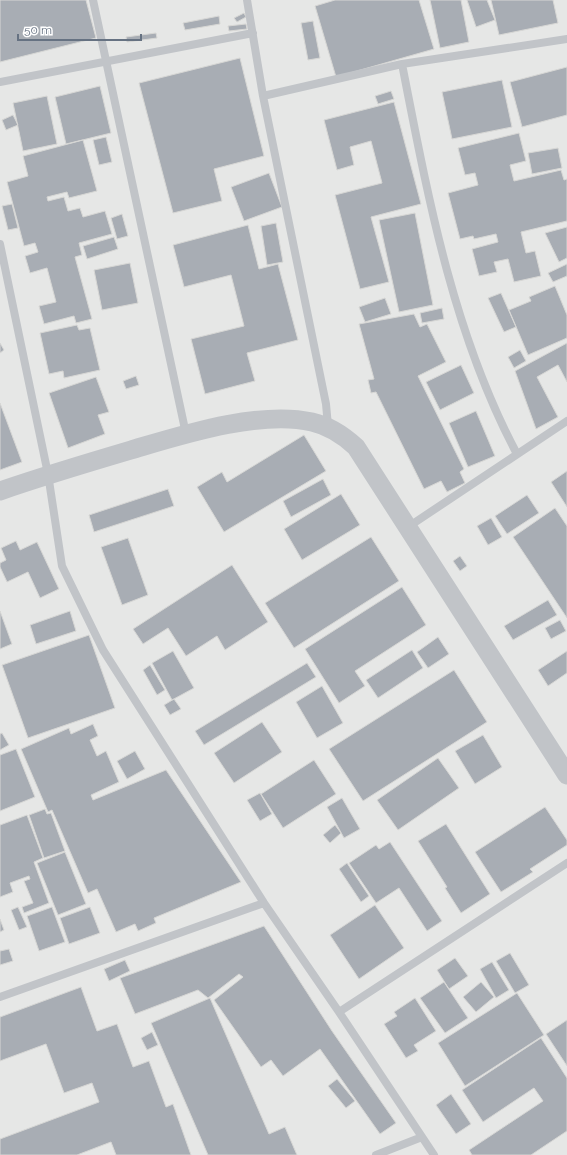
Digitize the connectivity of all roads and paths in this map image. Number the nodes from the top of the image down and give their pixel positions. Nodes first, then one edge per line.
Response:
1 (93, 0) edge
2 (247, 0) edge
3 (253, 33) junction
4 (567, 39) edge
5 (107, 61) junction
6 (402, 64) junction
7 (0, 82) edge
8 (262, 96) junction
9 (0, 244) edge
10 (567, 421) edge
11 (328, 426) junction
12 (186, 434) junction
13 (517, 454) junction
14 (48, 474) junction
15 (0, 491) edge
16 (408, 527) junction
17 (567, 775) edge
18 (567, 863) edge
19 (264, 903) junction
20 (0, 997) edge
21 (338, 1012) junction
22 (422, 1137) junction
23 (376, 1155) edge
24 (434, 1155) edge

1 - 5 lane
2 - 3 lane
3 - 5 lane
3 - 8 lane
4 - 6 lane
5 - 7 lane
5 - 12 lane
6 - 8 lane
6 - 13 lane
8 - 11 lane
9 - 14 lane
10 - 13 lane
11 - 12 street
11 - 16 street
12 - 14 street
13 - 16 lane
14 - 15 street
14 - 19 lane
16 - 17 street
18 - 21 lane
19 - 20 lane
19 - 21 lane
21 - 22 lane
22 - 23 lane
22 - 24 lane

